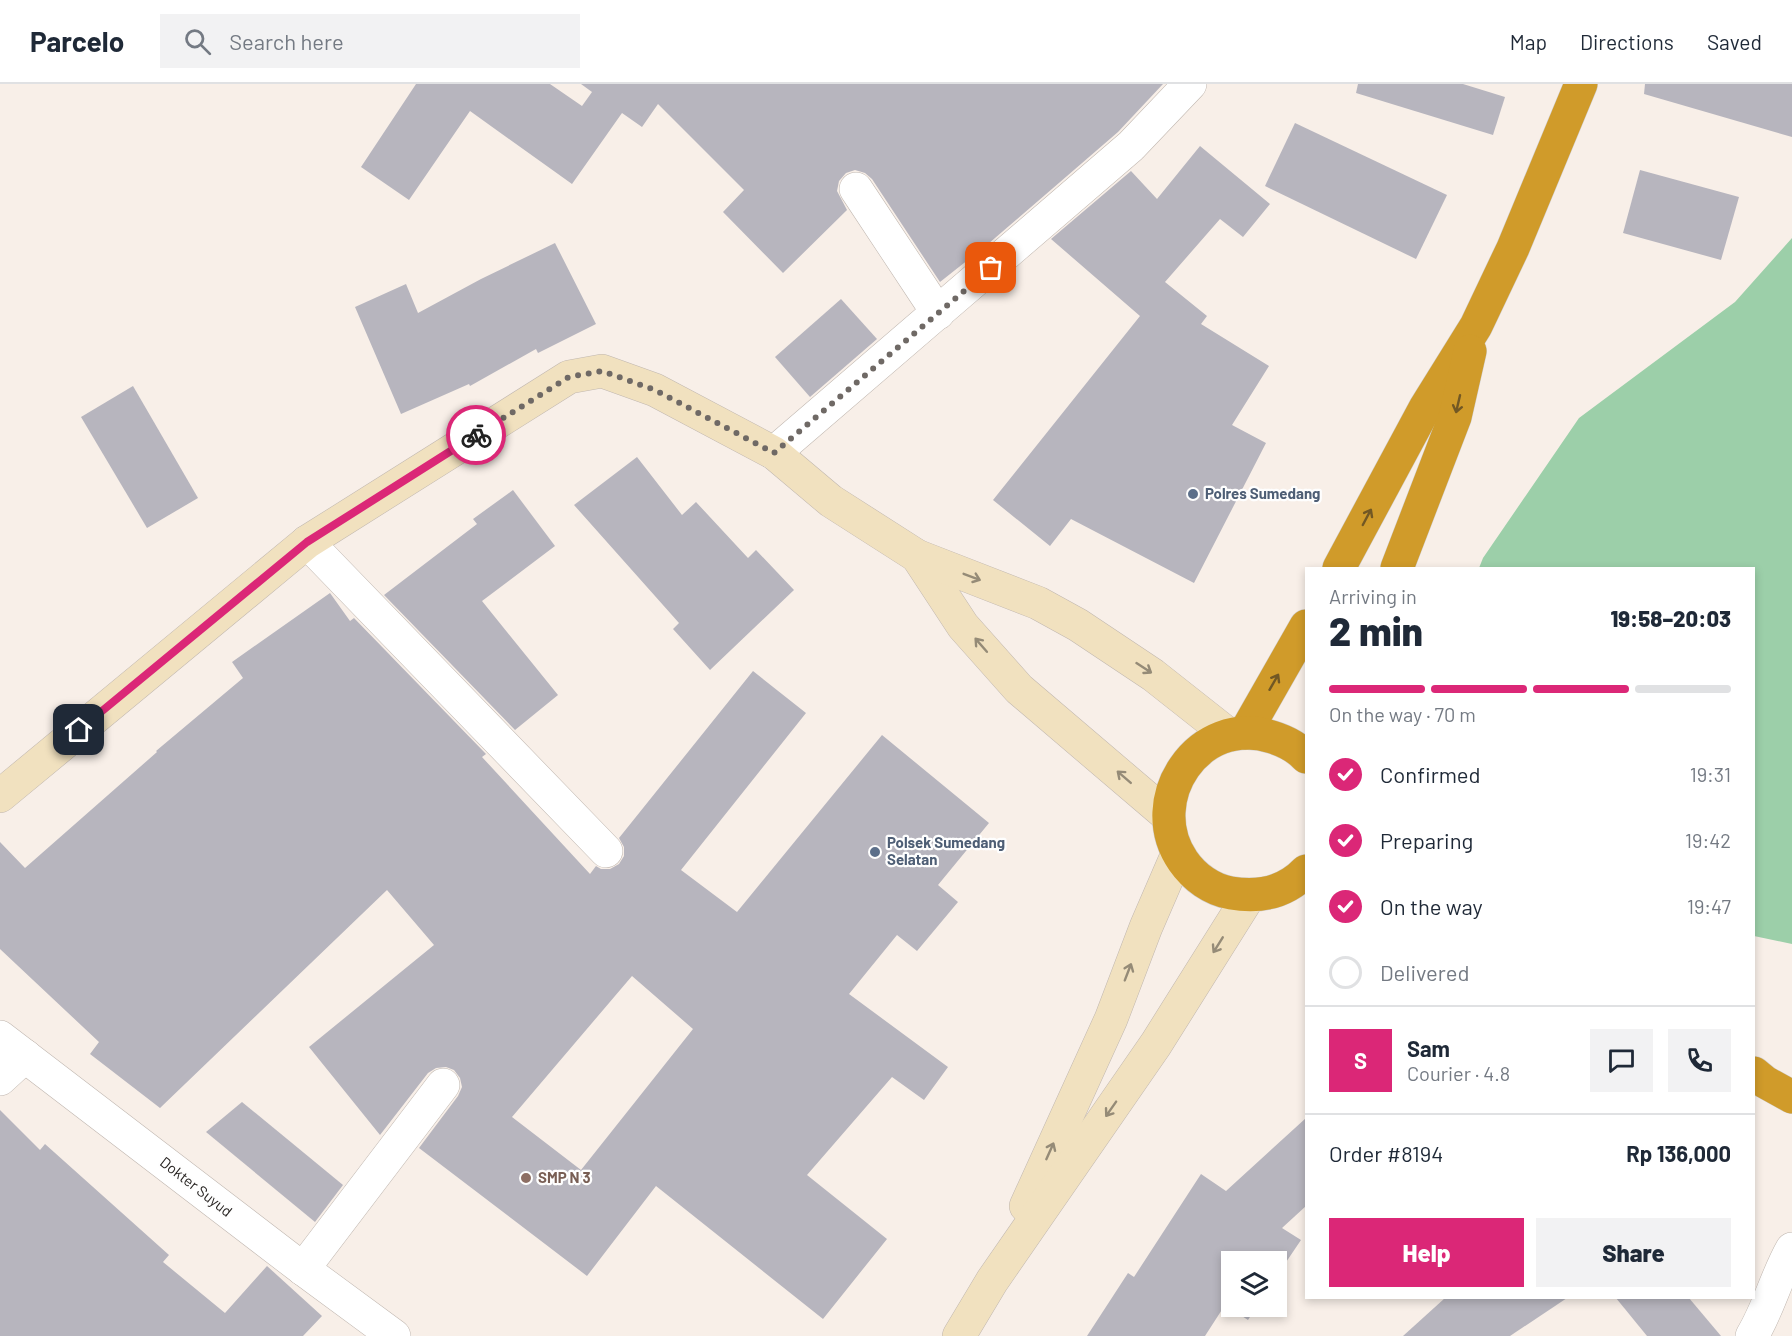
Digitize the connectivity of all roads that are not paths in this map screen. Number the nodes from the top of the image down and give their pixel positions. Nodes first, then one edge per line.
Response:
1 (1190, 84) edge
2 (1581, 84) edge
3 (856, 189) dead end
4 (938, 313) junction
5 (1476, 326) junction
6 (774, 453) junction
7 (307, 542) junction
8 (917, 556) junction
9 (1340, 567) edge
10 (1397, 567) edge
11 (1305, 628) edge
12 (1237, 734) junction
13 (1305, 756) edge
14 (0, 796) edge
15 (1168, 816) junction
16 (606, 851) dead end
17 (1178, 853) junction
18 (1305, 873) edge
19 (1249, 896) junction
20 (13, 1046) edge
21 (0, 1079) edge
22 (443, 1085) dead end
23 (1792, 1249) edge
24 (303, 1269) junction
25 (992, 1281) junction
26 (376, 1331) edge
27 (959, 1336) edge
28 (1752, 1336) edge

1 - 4 street
2 - 5 highway
3 - 4 street
4 - 6 street
9 -> 5 highway
5 -> 10 highway
6 - 7 street
6 - 8 street
7 - 14 street
7 - 16 street
8 -> 12 street
15 -> 8 street
12 -> 11 highway
12 - 13 highway
12 - 15 highway
15 - 17 highway
17 - 19 highway
25 -> 17 street
18 - 19 highway
19 -> 25 street
20 - 21 street
20 - 24 street, Dokter Suyud
22 - 24 street
23 - 28 street
24 - 26 street, Dokter Suyud
25 - 27 street

